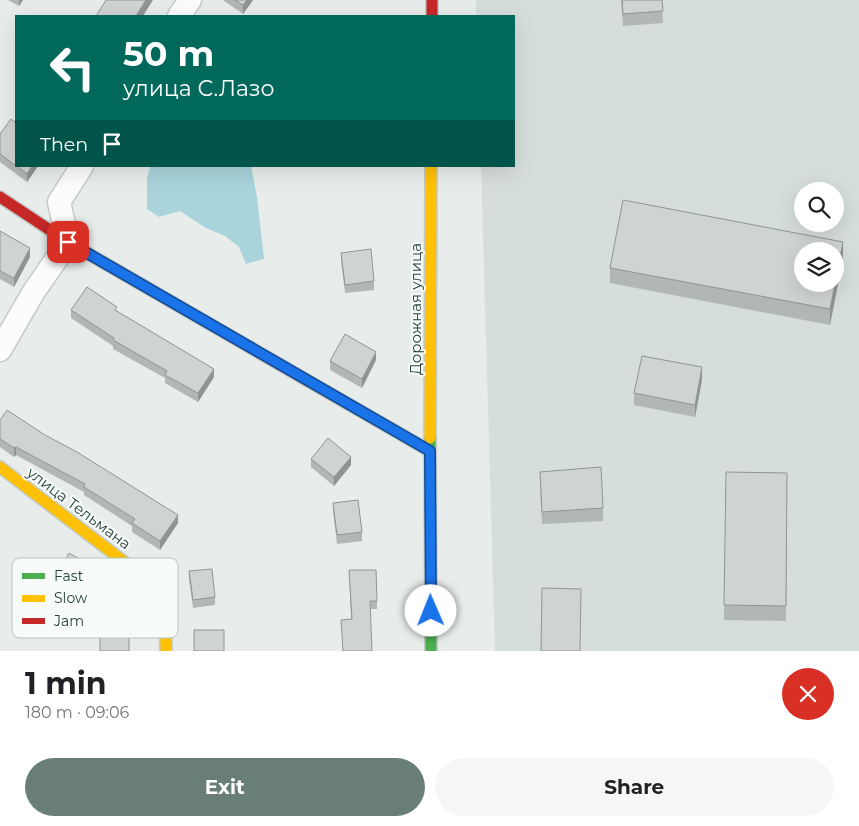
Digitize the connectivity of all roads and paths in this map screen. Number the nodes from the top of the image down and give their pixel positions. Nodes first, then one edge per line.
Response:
1 (190, 0) edge
2 (432, 0) edge
3 (180, 15) edge
4 (432, 15) edge
5 (81, 167) edge
6 (431, 167) edge
7 (0, 197) edge
8 (68, 242) junction
9 (0, 350) edge
10 (430, 451) junction
11 (0, 467) edge
12 (119, 558) edge
13 (166, 638) edge
14 (166, 651) edge
15 (431, 651) edge

1 - 3 street
2 - 4 street
5 - 8 street
6 - 10 street, Дорожная улица
7 - 8 street
8 - 9 street
8 - 10 street
10 - 15 street, Дорожная улица
11 - 12 street, улица Тельмана
13 - 14 street, улица Тельмана

